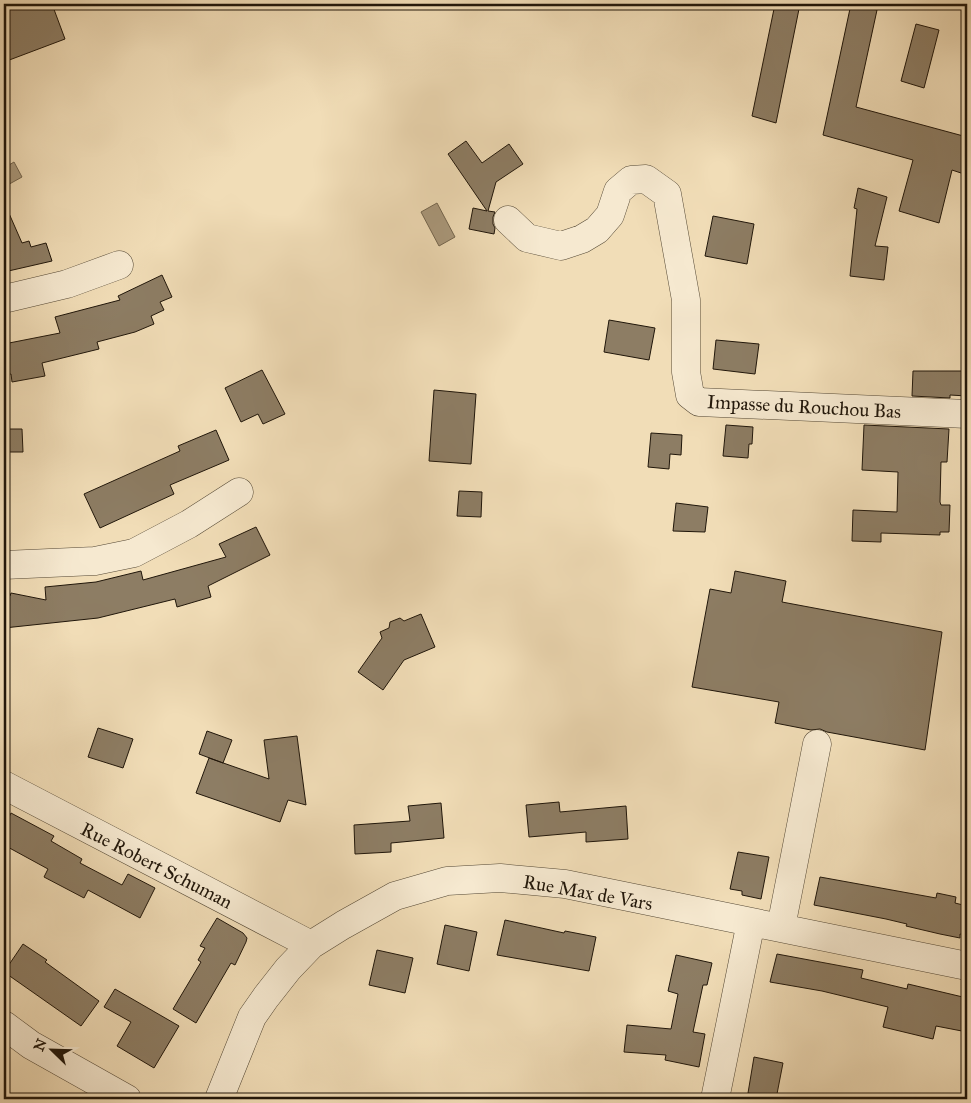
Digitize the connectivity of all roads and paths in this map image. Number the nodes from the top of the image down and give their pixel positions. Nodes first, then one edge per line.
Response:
1 (508, 220) dead end
2 (119, 265) dead end
3 (4, 299) edge
4 (967, 414) edge
5 (239, 492) dead end
6 (4, 565) edge
7 (817, 744) dead end
8 (4, 785) edge
9 (751, 922) junction
10 (782, 928) junction
11 (311, 945) junction
12 (967, 966) edge
13 (4, 1025) edge
14 (127, 1099) edge
15 (218, 1099) edge
16 (716, 1099) edge

1 - 4 street, Impasse du Rouchou Bas
2 - 3 street
5 - 6 street
7 - 10 street
8 - 11 street, Rue Robert Schuman
9 - 10 street, Rue Max de Vars
9 - 11 street, Rue Max de Vars
9 - 16 street
10 - 12 street, Rue Max de Vars
11 - 15 street, Rue Max de Vars
13 - 14 street

